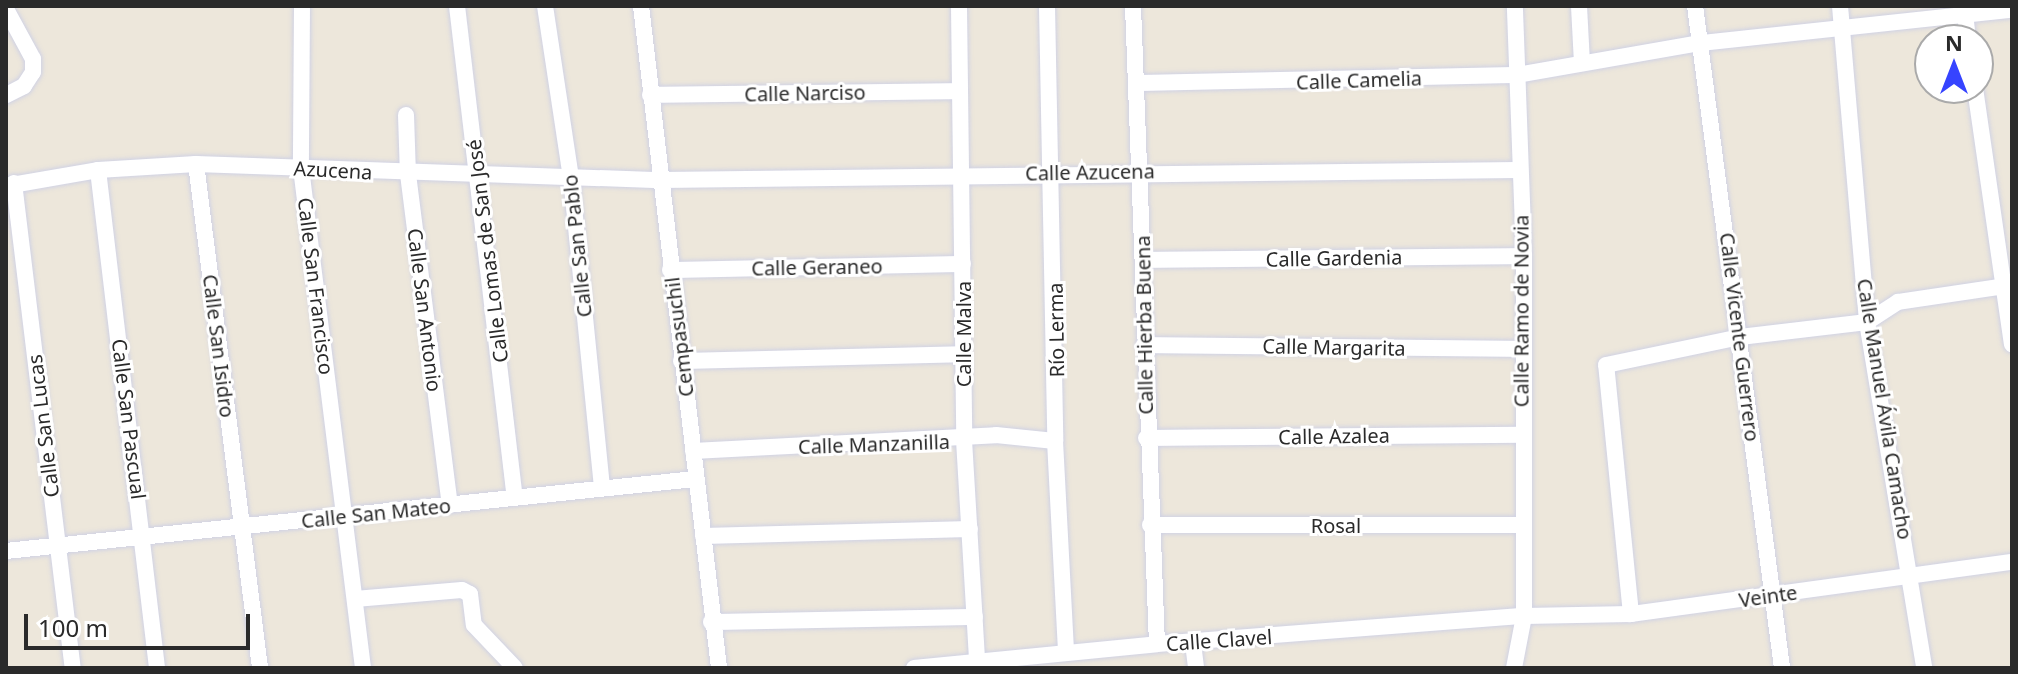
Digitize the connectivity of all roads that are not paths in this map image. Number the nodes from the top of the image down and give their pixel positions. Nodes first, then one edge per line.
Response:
1 (302, 6) edge
2 (457, 6) edge
3 (545, 6) edge
4 (641, 6) edge
5 (959, 6) edge
6 (1047, 6) edge
7 (1133, 6) edge
8 (1515, 6) edge
9 (1579, 6) edge
10 (1695, 6) edge
11 (1840, 6) edge
12 (6, 9) edge
13 (2012, 10) edge
14 (1964, 12) edge
15 (1845, 30) junction
16 (1701, 43) junction
17 (1582, 63) junction
18 (1517, 75) junction
19 (1136, 83) junction
20 (960, 91) junction
21 (6, 95) edge
22 (650, 95) junction
23 (1978, 104) edge
24 (406, 115) dead end
25 (196, 164) junction
26 (301, 168) junction
27 (98, 170) junction
28 (1518, 170) junction
29 (1140, 171) junction
30 (1053, 172) junction
31 (408, 174) junction
32 (478, 174) junction
33 (960, 175) junction
34 (571, 177) junction
35 (661, 180) junction
36 (10, 185) edge
37 (1524, 256) junction
38 (1144, 260) junction
39 (963, 264) junction
40 (670, 270) junction
41 (2008, 286) edge
42 (1867, 322) junction
43 (1740, 337) junction
44 (2012, 344) edge
45 (1144, 345) junction
46 (1523, 349) junction
47 (963, 354) junction
48 (681, 361) junction
49 (1522, 435) junction
50 (1146, 438) junction
51 (964, 440) junction
52 (1055, 441) junction
53 (693, 451) junction
54 (695, 479) junction
55 (602, 487) junction
56 (515, 497) junction
57 (450, 505) junction
58 (345, 516) junction
59 (1150, 525) junction
60 (1521, 525) junction
61 (241, 528) junction
62 (970, 529) junction
63 (703, 536) junction
64 (144, 539) junction
65 (58, 549) junction
66 (6, 551) edge
67 (2012, 562) edge
68 (1911, 575) junction
69 (1772, 596) junction
70 (355, 599) junction
71 (1631, 614) junction
72 (1524, 616) junction
73 (975, 617) junction
74 (711, 622) junction
75 (1193, 643) junction
76 (1157, 644) junction
77 (1066, 653) junction
78 (977, 662) junction
79 (997, 664) edge
80 (73, 668) edge
81 (157, 668) edge
82 (260, 668) edge
83 (363, 668) edge
84 (515, 668) edge
85 (719, 668) edge
86 (914, 668) edge
87 (1196, 668) edge
88 (1514, 668) edge
89 (1782, 668) edge
90 (1924, 668) edge

1 - 26 street, Calle San Francisco
2 - 32 street, Calle Lomas de San José
3 - 34 street, Calle San Pablo
4 - 22 street, Cempasuchil
5 - 20 street, Calle Malva
6 - 30 street, Río Lerma
7 - 19 street, Calle Hierba Buena
8 - 18 street, Calle Ramo de Novia
9 - 17 street
10 - 16 street, Calle Vicente Guerrero
11 - 15 street, Calle Manuel Ávila Camacho
12 - 21 street
13 - 14 street, Calle Camelia
14 - 15 street, Calle Camelia
15 - 16 street, Calle Camelia
15 - 42 street, Calle Manuel Ávila Camacho
16 - 17 street, Calle Camelia
16 - 43 street, Calle Vicente Guerrero
17 - 18 street, Calle Camelia
18 - 19 street, Calle Camelia
18 - 28 street, Calle Ramo de Novia
19 - 29 street, Calle Hierba Buena
20 - 22 street, Calle Narciso
20 - 33 street, Calle Malva
22 - 35 street, Cempasuchil
23 - 41 street
24 - 31 street, Calle San Antonio
25 - 26 street, Azucena
25 - 27 street, Azucena
25 - 61 street, Calle San Isidro
26 - 31 street, Azucena
26 - 58 street, Calle San Francisco
27 - 36 street, Azucena
27 - 64 street, Calle San Pascual
28 - 29 street, Calle Azucena
28 - 37 street, Calle Ramo de Novia
29 - 30 street, Calle Azucena
29 - 38 street, Calle Hierba Buena
30 - 33 street, Calle Azucena
30 - 52 street, Río Lerma
31 - 32 street, Azucena
31 - 57 street, Calle San Antonio
32 - 34 street, Azucena
32 - 56 street, Calle Lomas de San José
33 - 35 street, Calle Azucena
33 - 39 street, Calle Malva
34 - 35 street, Azucena
34 - 55 street, Calle San Pablo
35 - 40 street, Cempasuchil
36 - 65 street, Calle San Lucas
37 - 38 street, Calle Gardenia
37 - 46 street, Calle Ramo de Novia
38 - 45 street, Calle Hierba Buena
39 - 40 street, Calle Geraneo
39 - 47 street, Calle Malva
40 - 48 street, Cempasuchil
41 - 42 street
41 - 44 street
42 - 43 street
42 - 68 street, Calle Manuel Ávila Camacho
43 - 69 street, Calle Vicente Guerrero
43 - 71 street
45 - 46 street, Calle Margarita
45 - 50 street, Calle Hierba Buena
46 - 49 street, Calle Ramo de Novia
47 - 48 street
47 - 51 street, Calle Malva
48 - 53 street, Cempasuchil
49 - 50 street, Calle Azalea
49 - 60 street, Calle Ramo de Novia
50 - 59 street, Calle Hierba Buena
51 - 52 street, Calle Manzanilla
51 - 53 street, Calle Manzanilla
51 - 62 street, Calle Malva
52 - 77 street, Río Lerma
53 - 54 street, Cempasuchil
54 - 55 street, Calle San Mateo
54 - 63 street, Cempasuchil
55 - 56 street, Calle San Mateo
56 - 57 street, Calle San Mateo
57 - 58 street, Calle San Mateo
58 - 61 street, Calle San Mateo
58 - 70 street, Calle San Francisco
59 - 60 street, Rosal
59 - 76 street, Calle Hierba Buena
60 - 72 street, Calle Ramo de Novia
61 - 64 street, Calle San Mateo
61 - 82 street, Calle San Isidro
62 - 63 street
62 - 73 street, Calle Malva
63 - 74 street, Cempasuchil
64 - 65 street, Calle San Mateo
64 - 81 street, Calle San Pascual
65 - 66 street, Calle San Mateo
65 - 80 street, Calle San Lucas
67 - 68 street, Veinte
68 - 69 street, Veinte
68 - 90 street, Calle Manuel Ávila Camacho
69 - 71 street, Veinte
69 - 89 street, Calle Vicente Guerrero
70 - 83 street, Calle San Francisco
70 - 84 street
71 - 72 street, Veinte
72 - 75 street, Calle Clavel
72 - 88 street, Calle Ramo de Novia
73 - 74 street
73 - 78 street, Calle Malva
74 - 85 street, Cempasuchil
75 - 76 street, Calle Clavel
75 - 87 street
76 - 77 street, Calle Clavel
77 - 79 street, Calle Clavel
78 - 79 street, Calle Clavel
78 - 86 street, Calle Clavel

